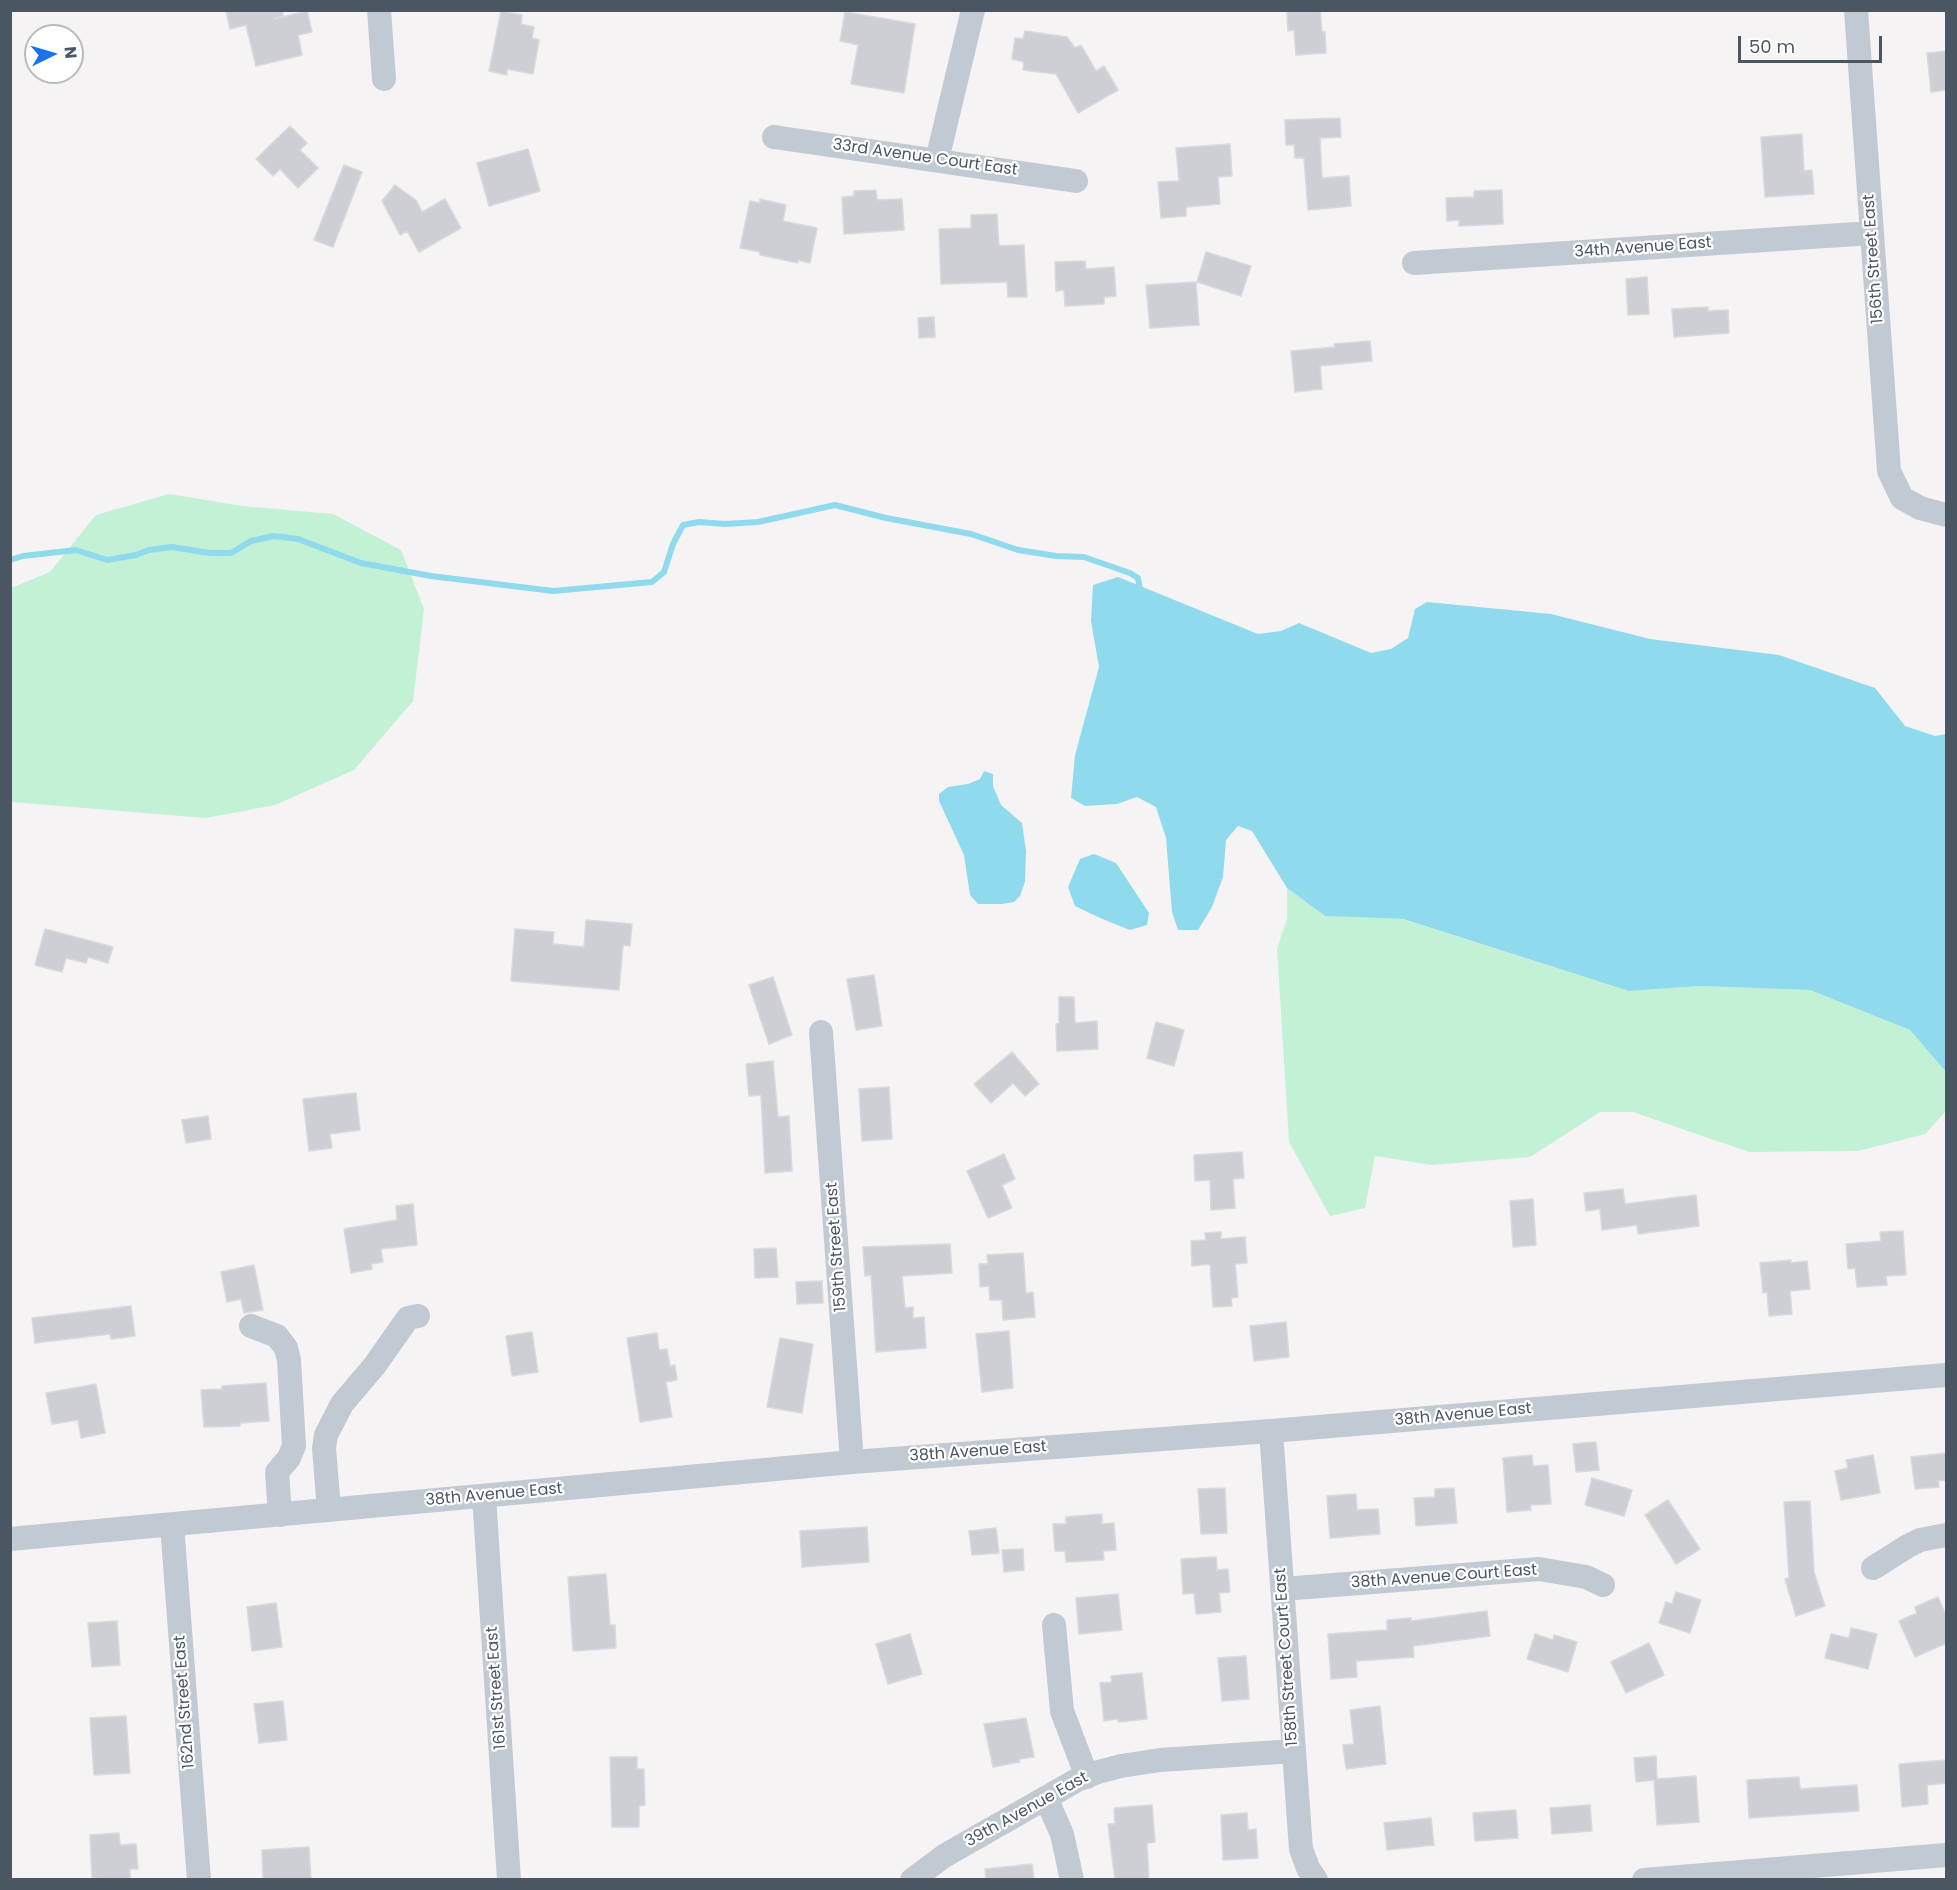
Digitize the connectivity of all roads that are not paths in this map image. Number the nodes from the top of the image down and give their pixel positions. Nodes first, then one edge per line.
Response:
1 (379, 10) edge
2 (973, 10) edge
3 (1856, 10) edge
4 (384, 79) dead end
5 (774, 137) dead end
6 (937, 160) junction
7 (1076, 181) dead end
8 (1872, 233) junction
9 (1414, 263) dead end
10 (1947, 515) edge
11 (821, 1032) dead end
12 (418, 1316) dead end
13 (251, 1326) dead end
14 (1947, 1375) edge
15 (1271, 1431) junction
16 (852, 1462) junction
17 (484, 1496) junction
18 (329, 1510) junction
19 (280, 1515) junction
20 (172, 1525) junction
21 (1947, 1535) edge
22 (10, 1539) edge
23 (1873, 1568) dead end
24 (1604, 1585) dead end
25 (1283, 1589) junction
26 (1054, 1625) dead end
27 (1294, 1751) junction
28 (1087, 1777) junction
29 (1046, 1798) junction
30 (1947, 1855) edge
31 (199, 1880) edge
32 (509, 1880) edge
33 (912, 1880) edge
34 (1072, 1880) edge
35 (1317, 1880) edge
36 (1644, 1880) edge

1 - 4 street
2 - 6 street
3 - 8 street, 156th Street East
5 - 6 street, 33rd Avenue Court East
6 - 7 street, 33rd Avenue Court East
8 - 9 street, 34th Avenue East
8 - 10 street, 156th Street East
11 - 16 street, 159th Street East
12 - 18 street
13 - 19 street
14 - 15 street, 38th Avenue East
15 - 16 street, 38th Avenue East
15 - 25 street, 158th Street Court East
16 - 17 street, 38th Avenue East
17 - 18 street, 38th Avenue East
17 - 32 street, 161st Street East
18 - 19 street, 38th Avenue East
19 - 20 street, 38th Avenue East
20 - 22 street, 38th Avenue East
20 - 31 street, 162nd Street East
21 - 23 street
24 - 25 street, 38th Avenue Court East
25 - 27 street, 158th Street Court East
26 - 28 street
27 - 28 street, 39th Avenue East
27 - 35 street, 158th Street Court East
28 - 29 street, 39th Avenue East
29 - 33 street, 39th Avenue East
29 - 34 street
30 - 36 street

